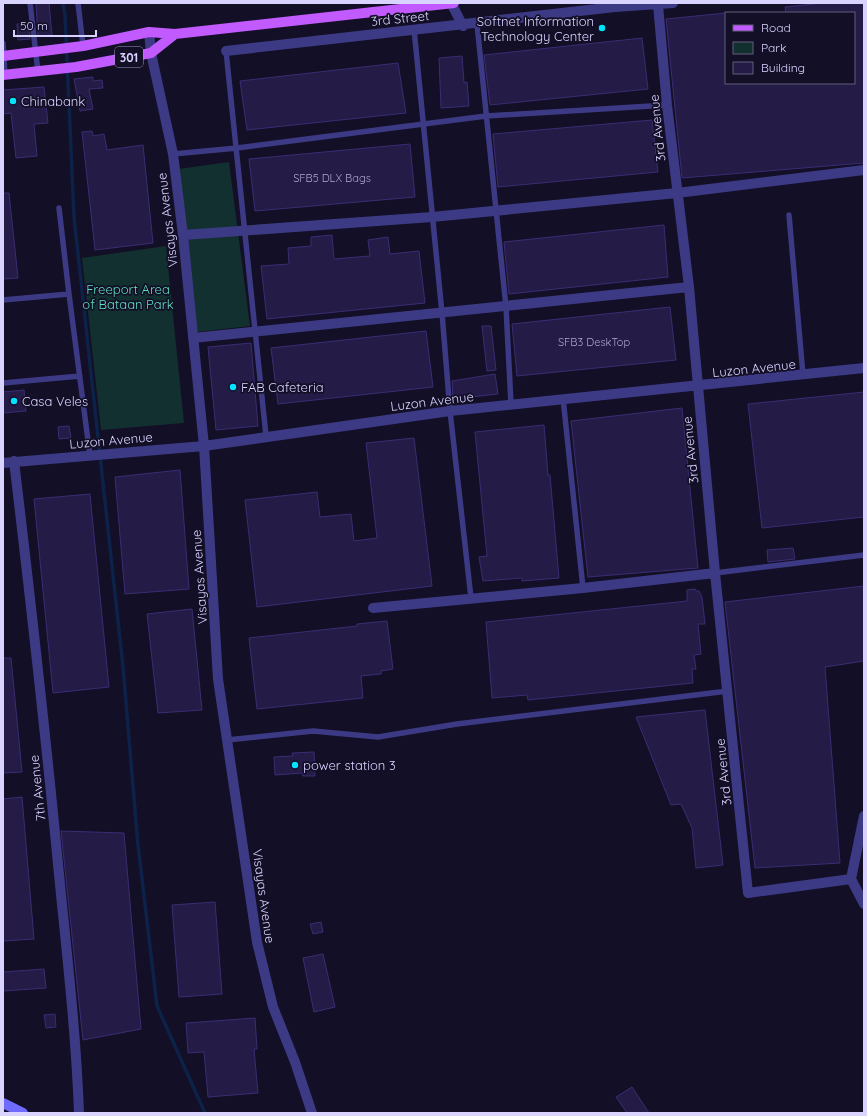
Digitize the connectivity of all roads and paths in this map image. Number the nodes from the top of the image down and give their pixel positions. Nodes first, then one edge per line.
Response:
1 (30, 3) edge
2 (78, 3) edge
3 (454, 3) edge
4 (673, 3) edge
5 (451, 4) edge
6 (658, 4) junction
7 (616, 5) edge
8 (476, 24) junction
9 (463, 26) junction
10 (414, 30) junction
11 (149, 32) junction
12 (175, 34) junction
13 (3, 43) edge
14 (78, 46) junction
15 (226, 51) joint
16 (37, 52) junction
17 (151, 53) junction
18 (4, 55) edge
19 (38, 72) junction
20 (4, 75) edge
21 (667, 105) junction
22 (486, 116) junction
23 (423, 123) junction
24 (237, 148) junction
25 (173, 154) junction
26 (864, 170) edge
27 (677, 194) junction
28 (59, 208) dead end
29 (497, 210) junction
30 (789, 215) dead end
31 (432, 217) junction
32 (246, 230) junction
33 (183, 235) junction
34 (689, 287) junction
35 (69, 294) junction
36 (3, 300) edge
37 (506, 307) junction
38 (442, 313) junction
39 (256, 332) junction
40 (193, 338) junction
41 (864, 368) edge
42 (803, 375) junction
43 (80, 376) junction
44 (3, 383) edge
45 (697, 387) junction
46 (563, 398) junction
47 (511, 404) junction
48 (450, 412) junction
49 (266, 436) junction
50 (204, 446) junction
51 (93, 455) junction
52 (14, 461) junction
53 (3, 462) edge
54 (864, 554) edge
55 (715, 573) junction
56 (582, 588) junction
57 (471, 598) junction
58 (373, 608) dead end
59 (728, 691) junction
60 (227, 740) junction
61 (864, 816) edge
62 (851, 879) junction
63 (864, 904) edge
64 (3, 1103) edge
65 (23, 1113) edge
66 (79, 1113) edge
67 (312, 1113) edge

1 - 16 lane
2 - 14 lane
3 - 5 main road, 301
4 - 6 street, 3rd Street
5 - 9 street
5 - 12 main road, 301
6 - 7 street, 3rd Street
6 - 21 street, 3rd Avenue
7 - 8 street, 3rd Street
8 - 9 street, 3rd Street
8 - 22 lane
9 - 10 street, 3rd Street
10 - 15 street, 3rd Street
10 - 23 lane
11 - 12 main road, 301
11 - 14 main road, 301
11 - 17 street, Visayas Avenue
12 - 17 main road, 301
13 - 18 lane
14 - 16 main road, 301
15 - 24 lane
16 - 18 main road, 301
16 - 19 lane
17 - 19 main road, 301
17 - 25 street, Visayas Avenue
18 - 20 lane
19 - 20 main road, 301
21 - 22 lane
21 - 27 street, 3rd Avenue
22 - 23 lane
22 - 29 lane
23 - 24 lane
23 - 31 lane
24 - 25 lane
24 - 32 lane
25 - 33 street, Visayas Avenue
26 - 27 street
27 - 29 street
27 - 34 street, 3rd Avenue
28 - 35 lane
29 - 31 street
29 - 37 lane
30 - 42 lane
31 - 32 street
31 - 38 lane
32 - 33 street
32 - 39 lane
33 - 40 street, Visayas Avenue
34 - 37 street
34 - 45 street, 3rd Avenue
35 - 36 lane
35 - 43 lane
37 - 38 street
37 - 47 lane
38 - 39 street
38 - 48 lane
39 - 40 street
39 - 49 lane
40 - 50 street, Visayas Avenue
41 - 42 street, Luzon Avenue
42 - 45 street, Luzon Avenue
43 - 44 lane
43 - 51 lane
45 - 46 street, Luzon Avenue
45 - 55 street, 3rd Avenue
46 - 47 street, Luzon Avenue
46 - 56 lane
47 - 48 street, Luzon Avenue
48 - 49 street, Luzon Avenue
48 - 57 lane
49 - 50 street, Luzon Avenue
50 - 51 street, Luzon Avenue
50 - 60 street, Visayas Avenue
51 - 52 street, Luzon Avenue
52 - 53 street, Luzon Avenue
52 - 66 street, 7th Avenue
54 - 55 lane
55 - 56 street
55 - 59 street, 3rd Avenue
56 - 57 street
57 - 58 street
59 - 60 lane
59 - 62 street, 3rd Avenue
60 - 67 street, Visayas Avenue
61 - 62 street
62 - 63 street
64 - 65 street

